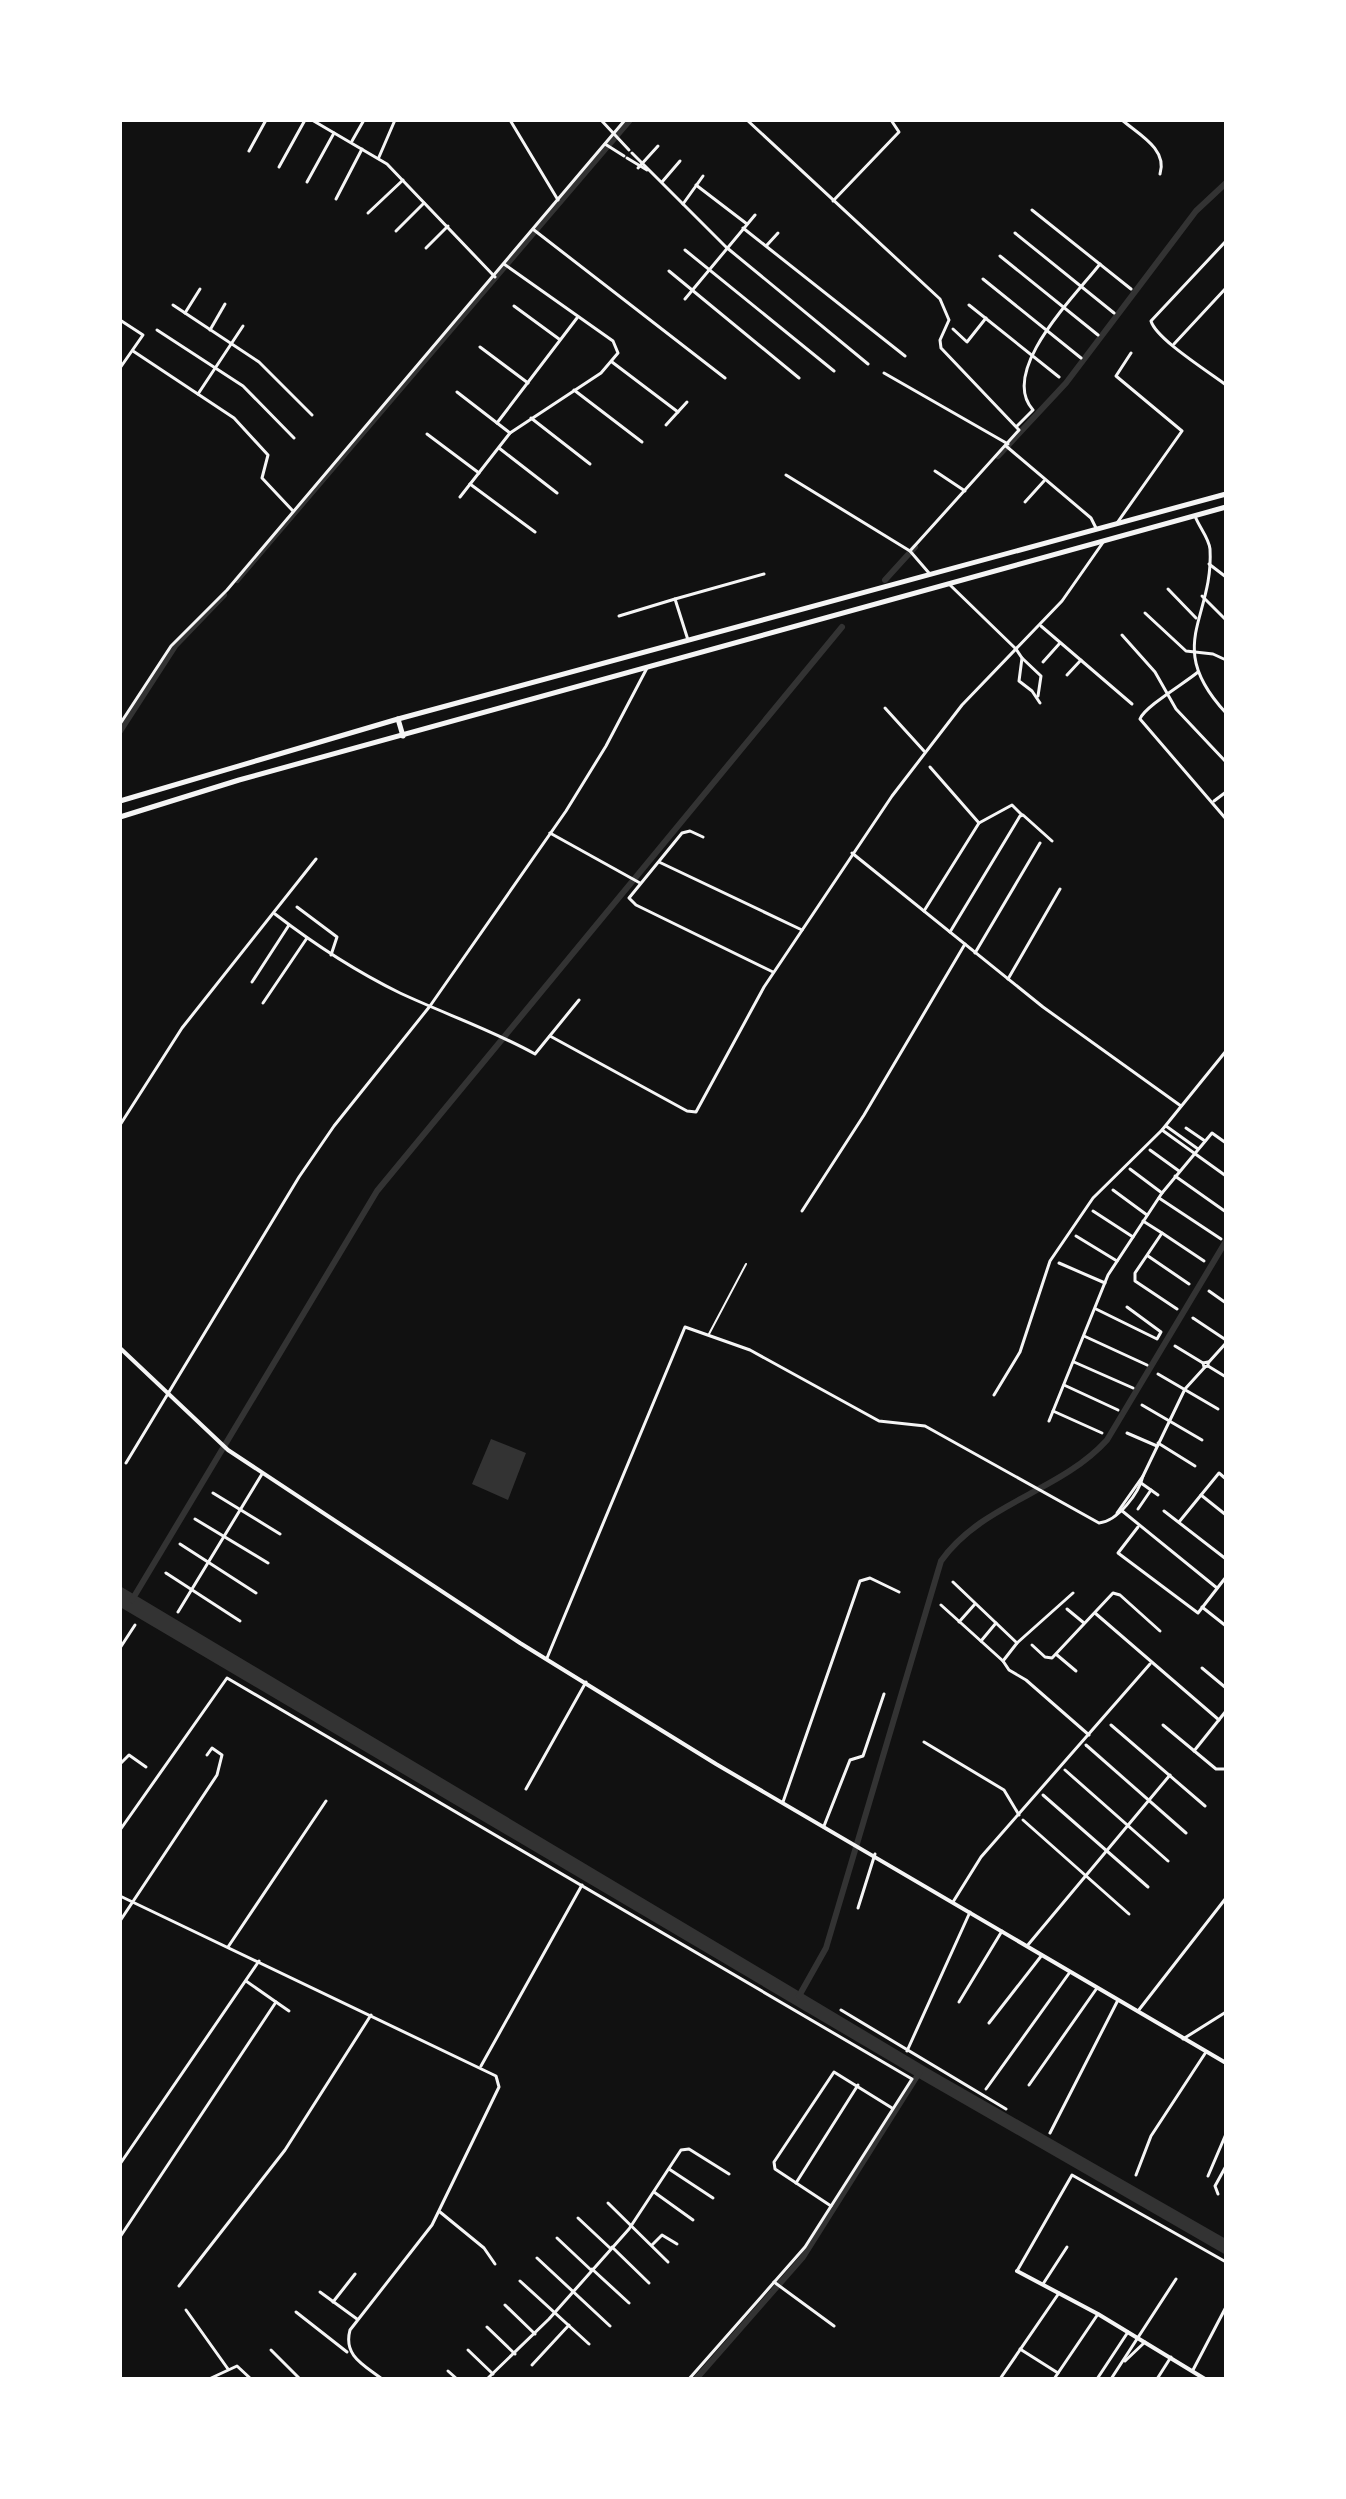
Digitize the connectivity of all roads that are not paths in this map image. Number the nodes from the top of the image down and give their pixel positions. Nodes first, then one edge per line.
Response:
1 (266, 120) edge
2 (305, 120) edge
3 (312, 120) edge
4 (327, 120) edge
5 (364, 120) edge
6 (395, 120) edge
7 (510, 120) edge
8 (601, 120) edge
9 (625, 120) edge
10 (747, 120) edge
11 (891, 120) edge
12 (1122, 120) edge
13 (324, 126) junction
14 (335, 132) junction
15 (612, 136) junction
16 (352, 141) junction
17 (606, 145) junction
18 (624, 146) junction
19 (658, 146) dead end
20 (363, 148) junction
21 (249, 151) dead end
22 (619, 153) junction
23 (379, 157) junction
24 (680, 161) dead end
25 (643, 163) junction
26 (279, 167) dead end
27 (638, 168) junction
28 (647, 170) junction
29 (1160, 174) dead end
30 (703, 176) dead end
31 (403, 180) junction
32 (307, 182) dead end
33 (661, 183) junction
34 (696, 185) junction
35 (336, 199) dead end
36 (558, 200) junction
37 (833, 201) junction
38 (424, 203) junction
39 (683, 204) junction
40 (1032, 210) dead end
41 (368, 213) dead end
42 (755, 215) dead end
43 (448, 226) junction
44 (745, 226) junction
45 (534, 230) junction
46 (396, 231) dead end
47 (778, 233) dead end
48 (1015, 233) dead end
49 (1226, 241) edge
50 (766, 246) junction
51 (726, 247) junction
52 (426, 248) dead end
53 (685, 250) dead end
54 (1000, 256) dead end
55 (1100, 264) junction
56 (507, 266) junction
57 (708, 270) junction
58 (669, 271) dead end
59 (495, 277) junction
60 (983, 279) dead end
61 (1082, 287) junction
62 (1226, 288) edge
63 (200, 289) dead end
64 (1131, 289) dead end
65 (692, 290) junction
66 (685, 299) dead end
67 (225, 304) dead end
68 (173, 305) dead end
69 (969, 305) dead end
70 (514, 306) dead end
71 (1066, 308) junction
72 (185, 313) junction
73 (1114, 313) dead end
74 (578, 316) junction
75 (986, 318) junction
76 (120, 320) edge
77 (243, 326) dead end
78 (953, 329) dead end
79 (157, 330) dead end
80 (210, 330) junction
81 (1048, 331) junction
82 (1098, 335) dead end
83 (560, 340) junction
84 (231, 343) junction
85 (1173, 345) junction
86 (480, 347) dead end
87 (133, 351) junction
88 (1131, 353) dead end
89 (1031, 354) junction
90 (120, 356) edge
91 (905, 356) dead end
92 (1081, 358) dead end
93 (126, 360) junction
94 (612, 362) junction
95 (868, 364) dead end
96 (120, 368) edge
97 (215, 368) junction
98 (834, 371) dead end
99 (884, 373) dead end
100 (1059, 377) dead end
101 (725, 378) dead end
102 (799, 378) dead end
103 (529, 384) junction
104 (1226, 385) edge
105 (574, 390) junction
106 (457, 392) dead end
107 (198, 394) junction
108 (687, 402) dead end
109 (678, 412) junction
110 (312, 415) dead end
111 (531, 418) junction
112 (497, 423) junction
113 (666, 425) dead end
114 (1017, 426) junction
115 (510, 433) junction
116 (427, 434) dead end
117 (294, 438) dead end
118 (642, 442) dead end
119 (1007, 445) junction
120 (499, 448) junction
121 (590, 464) dead end
122 (935, 471) dead end
123 (479, 473) junction
124 (786, 475) dead end
125 (1044, 480) junction
126 (470, 484) junction
127 (965, 491) junction
128 (557, 493) dead end
129 (1226, 494) edge
130 (460, 497) dead end
131 (1025, 502) dead end
132 (1226, 507) edge
133 (293, 511) junction
134 (1195, 516) junction
135 (1117, 523) junction
136 (1096, 528) junction
137 (535, 532) dead end
138 (1104, 541) junction
139 (910, 551) junction
140 (1209, 564) junction
141 (929, 573) junction
142 (764, 574) dead end
143 (1226, 577) edge
144 (949, 584) junction
145 (1168, 589) dead end
146 (1202, 596) junction
147 (675, 599) junction
148 (1145, 613) dead end
149 (619, 616) dead end
150 (1198, 619) junction
151 (1226, 620) edge
152 (1040, 625) junction
153 (1122, 635) dead end
154 (688, 640) junction
155 (1060, 643) junction
156 (1016, 649) junction
157 (1194, 653) junction
158 (1022, 658) junction
159 (1081, 660) junction
160 (1226, 660) edge
161 (1043, 662) dead end
162 (647, 668) junction
163 (1198, 672) junction
164 (1067, 675) dead end
165 (1168, 697) junction
166 (1037, 698) junction
167 (1040, 703) dead end
168 (1132, 704) dead end
169 (885, 708) dead end
170 (1226, 713) edge
171 (398, 719) junction
172 (120, 724) edge
173 (403, 736) junction
174 (924, 751) junction
175 (1226, 762) edge
176 (930, 767) dead end
177 (1226, 792) edge
178 (120, 801) edge
179 (1214, 801) junction
180 (1022, 815) junction
181 (120, 817) edge
182 (1226, 819) edge
183 (979, 823) junction
184 (550, 833) junction
185 (703, 837) dead end
186 (1052, 841) dead end
187 (1040, 843) dead end
188 (852, 853) junction
189 (316, 859) dead end
190 (659, 862) junction
191 (640, 883) junction
192 (1060, 889) dead end
193 (297, 907) dead end
194 (924, 911) junction
195 (275, 914) junction
196 (289, 925) junction
197 (802, 930) junction
198 (950, 932) junction
199 (307, 938) junction
200 (965, 944) junction
201 (975, 953) junction
202 (331, 955) junction
203 (773, 972) junction
204 (1008, 979) junction
205 (252, 982) dead end
206 (579, 1000) dead end
207 (263, 1003) dead end
208 (430, 1006) junction
209 (550, 1036) junction
210 (1226, 1051) edge
211 (1181, 1106) junction
212 (120, 1125) edge
213 (1166, 1126) junction
214 (1186, 1128) dead end
215 (1162, 1130) junction
216 (1205, 1141) junction
217 (1226, 1143) edge
218 (1198, 1149) junction
219 (1150, 1150) dead end
220 (1194, 1153) junction
221 (1130, 1169) dead end
222 (1179, 1171) junction
223 (1175, 1176) junction
224 (1226, 1176) edge
225 (1113, 1190) dead end
226 (1162, 1193) junction
227 (1159, 1198) junction
228 (802, 1211) dead end
229 (1093, 1211) dead end
230 (1226, 1212) edge
231 (1147, 1215) junction
232 (1143, 1221) junction
233 (1162, 1233) junction
234 (1076, 1236) dead end
235 (1133, 1237) junction
236 (1221, 1239) dead end
237 (1148, 1256) junction
238 (1117, 1261) junction
239 (1204, 1261) dead end
240 (1059, 1263) dead end
241 (746, 1264) dead end
242 (1105, 1283) junction
243 (1189, 1284) dead end
244 (1209, 1291) dead end
245 (1226, 1303) edge
246 (1127, 1307) dead end
247 (1096, 1309) junction
248 (1177, 1309) dead end
249 (1193, 1318) dead end
250 (709, 1334) junction
251 (1084, 1336) junction
252 (1225, 1344) edge
253 (1175, 1346) dead end
254 (120, 1348) edge
255 (1074, 1362) junction
256 (1147, 1365) dead end
257 (1206, 1365) junction
258 (1158, 1374) dead end
259 (1226, 1377) edge
260 (1064, 1385) junction
261 (1133, 1388) dead end
262 (1185, 1389) junction
263 (168, 1395) junction
264 (994, 1395) dead end
265 (1142, 1405) dead end
266 (1218, 1409) dead end
267 (1118, 1410) dead end
268 (1053, 1411) junction
269 (1169, 1419) junction
270 (1049, 1421) dead end
271 (1102, 1433) dead end
272 (1127, 1433) dead end
273 (1202, 1440) dead end
274 (1158, 1445) junction
275 (126, 1463) dead end
276 (1195, 1466) dead end
277 (262, 1474) junction
278 (1226, 1479) edge
279 (1140, 1482) junction
280 (1151, 1490) junction
281 (213, 1493) dead end
282 (1158, 1495) dead end
283 (1201, 1495) junction
284 (1120, 1509) junction
285 (1138, 1509) dead end
286 (240, 1510) junction
287 (1164, 1511) dead end
288 (1226, 1515) edge
289 (195, 1519) dead end
290 (1179, 1522) junction
291 (1138, 1527) junction
292 (280, 1534) dead end
293 (224, 1536) junction
294 (180, 1544) dead end
295 (1226, 1559) edge
296 (208, 1561) junction
297 (268, 1563) dead end
298 (166, 1573) dead end
299 (1226, 1577) edge
300 (953, 1582) dead end
301 (1221, 1583) junction
302 (1217, 1588) junction
303 (1226, 1588) edge
304 (191, 1589) junction
305 (899, 1592) dead end
306 (256, 1593) dead end
307 (1073, 1593) dead end
308 (975, 1604) junction
309 (941, 1605) dead end
310 (1202, 1607) junction
311 (1067, 1609) dead end
312 (178, 1612) dead end
313 (1093, 1612) junction
314 (240, 1621) dead end
315 (959, 1622) junction
316 (996, 1623) junction
317 (1084, 1623) junction
318 (135, 1625) dead end
319 (1226, 1626) edge
320 (1160, 1631) dead end
321 (981, 1641) junction
322 (1017, 1643) junction
323 (1032, 1645) dead end
324 (120, 1648) edge
325 (1057, 1655) junction
326 (547, 1658) junction
327 (1003, 1661) junction
328 (1150, 1664) junction
329 (1202, 1668) dead end
330 (1076, 1671) dead end
331 (586, 1682) junction
332 (1226, 1688) edge
333 (884, 1694) dead end
334 (1226, 1711) edge
335 (1219, 1720) junction
336 (1111, 1725) dead end
337 (1163, 1725) dead end
338 (1089, 1735) junction
339 (924, 1742) dead end
340 (1086, 1745) dead end
341 (1194, 1751) junction
342 (207, 1755) dead end
343 (120, 1764) edge
344 (146, 1767) dead end
345 (1226, 1769) edge
346 (1065, 1770) dead end
347 (1170, 1775) junction
348 (526, 1789) dead end
349 (1043, 1795) dead end
350 (1149, 1800) junction
351 (326, 1801) dead end
352 (783, 1802) junction
353 (1205, 1806) dead end
354 (1019, 1815) junction
355 (1023, 1820) dead end
356 (1127, 1824) junction
357 (824, 1826) junction
358 (120, 1830) edge
359 (1186, 1833) dead end
360 (1106, 1850) junction
361 (875, 1854) junction
362 (1168, 1861) dead end
363 (1085, 1876) junction
364 (582, 1885) junction
365 (1148, 1887) dead end
366 (120, 1896) edge
367 (1226, 1898) edge
368 (133, 1902) junction
369 (953, 1902) junction
370 (858, 1908) dead end
371 (970, 1912) junction
372 (1129, 1914) dead end
373 (120, 1921) edge
374 (1002, 1931) junction
375 (1027, 1946) junction
376 (228, 1947) junction
377 (1042, 1955) junction
378 (259, 1961) junction
379 (1070, 1972) junction
380 (246, 1981) junction
381 (1097, 1988) junction
382 (1118, 2000) junction
383 (276, 2002) junction
384 (959, 2002) dead end
385 (841, 2010) dead end
386 (289, 2011) dead end
387 (1138, 2011) junction
388 (1226, 2012) edge
389 (371, 2015) junction
390 (989, 2023) dead end
391 (1183, 2039) junction
392 (907, 2052) junction
393 (1206, 2052) junction
394 (1226, 2063) edge
395 (481, 2066) junction
396 (858, 2085) junction
397 (1029, 2085) dead end
398 (986, 2089) dead end
399 (892, 2108) junction
400 (1006, 2109) dead end
401 (1050, 2133) dead end
402 (1226, 2134) edge
403 (120, 2164) edge
404 (1226, 2166) edge
405 (669, 2169) junction
406 (729, 2174) dead end
407 (1136, 2175) dead end
408 (1208, 2176) dead end
409 (796, 2183) junction
410 (654, 2192) junction
411 (1218, 2194) dead end
412 (713, 2198) dead end
413 (608, 2203) dead end
414 (831, 2206) junction
415 (440, 2212) junction
416 (578, 2218) dead end
417 (693, 2220) dead end
418 (631, 2227) junction
419 (120, 2237) edge
420 (557, 2238) dead end
421 (677, 2244) dead end
422 (651, 2246) junction
423 (1067, 2247) dead end
424 (612, 2248) junction
425 (537, 2258) dead end
426 (668, 2262) dead end
427 (1226, 2262) edge
428 (495, 2264) dead end
429 (592, 2269) junction
430 (1017, 2271) joint
431 (355, 2274) dead end
432 (1176, 2279) dead end
433 (520, 2281) dead end
434 (649, 2283) dead end
435 (776, 2284) junction
436 (1043, 2284) junction
437 (179, 2286) dead end
438 (572, 2290) junction
439 (320, 2292) dead end
440 (1059, 2293) junction
441 (333, 2302) junction
442 (629, 2303) dead end
443 (505, 2305) dead end
444 (1226, 2307) edge
445 (186, 2310) dead end
446 (296, 2312) dead end
447 (554, 2312) junction
448 (1098, 2314) junction
449 (357, 2319) junction
450 (569, 2325) junction
451 (610, 2326) dead end
452 (834, 2326) dead end
453 (487, 2327) dead end
454 (1128, 2332) junction
455 (535, 2334) junction
456 (1139, 2338) junction
457 (1146, 2342) junction
458 (589, 2344) dead end
459 (1020, 2349) junction
460 (271, 2350) dead end
461 (468, 2350) dead end
462 (350, 2354) junction
463 (515, 2354) junction
464 (1171, 2357) junction
465 (1122, 2363) junction
466 (532, 2365) dead end
467 (228, 2369) junction
468 (1193, 2370) junction
469 (448, 2371) dead end
470 (1058, 2373) junction
471 (493, 2374) junction
472 (379, 2378) edge
473 (209, 2379) edge
474 (251, 2379) edge
475 (300, 2379) edge
476 (457, 2379) edge
477 (487, 2379) edge
478 (689, 2379) edge
479 (1000, 2379) edge
480 (1054, 2379) edge
481 (1097, 2379) edge
482 (1111, 2379) edge
483 (1157, 2379) edge
484 (1205, 2379) edge

1 - 21 street
2 - 26 street
3 - 13 street
4 - 13 street
5 - 16 street
6 - 23 street
7 - 36 street
8 - 15 street
9 - 15 street
10 - 37 street
11 - 37 street
12 - 29 street
13 - 14 street
14 - 16 street
14 - 32 street
15 - 17 street
15 - 18 street
16 - 20 street
17 - 22 street
17 - 36 street
18 - 22 street
18 - 25 street
19 - 25 street
20 - 23 street
20 - 35 street
22 - 27 street
23 - 31 street
24 - 33 street
25 - 27 street
25 - 28 street
27 - 28 street
28 - 33 street
30 - 34 street
31 - 38 street
31 - 41 street
33 - 39 street
34 - 39 street
34 - 44 street
36 - 45 street
37 - 114 street
38 - 43 street
38 - 46 street
39 - 51 street
40 - 55 street
42 - 44 street
43 - 52 street
43 - 59 street
44 - 50 street
44 - 51 street
45 - 56 street
45 - 101 street
47 - 50 street
48 - 61 street
49 - 85 street
50 - 91 street
51 - 57 street
51 - 95 street
53 - 57 street
54 - 71 street
55 - 61 street
55 - 64 street
56 - 59 street
56 - 74 street
57 - 65 street
57 - 98 street
58 - 65 street
59 - 133 street
60 - 81 street
61 - 71 street
61 - 73 street
62 - 85 street
63 - 72 street
65 - 66 street
65 - 102 street
67 - 80 street
68 - 72 street
69 - 75 street
70 - 83 street
71 - 81 street
71 - 82 street
72 - 80 street
74 - 83 street
74 - 94 street
75 - 78 street
75 - 89 street
76 - 87 street
77 - 84 street
79 - 97 street
80 - 84 street
81 - 89 street
81 - 92 street
83 - 103 street
84 - 97 street
84 - 110 street
85 - 104 street
86 - 103 street
87 - 93 street
87 - 107 street
88 - 135 street
89 - 100 street
89 - 114 street
90 - 93 street
93 - 96 street
94 - 105 street
94 - 109 street
97 - 107 street
97 - 117 street
99 - 119 street
103 - 112 street
105 - 111 street
105 - 118 street
106 - 112 street
107 - 133 street
108 - 109 street
109 - 113 street
111 - 115 street
111 - 121 street
112 - 115 street
114 - 119 street
115 - 120 street
116 - 123 street
119 - 125 street
119 - 127 street
120 - 123 street
120 - 128 street
122 - 127 street
123 - 126 street
124 - 139 street
125 - 131 street
125 - 136 street
126 - 130 street
126 - 137 street
127 - 139 street
129 - 135 main road
132 - 134 main road
133 - 172 street
134 - 138 main road
134 - 140 street
135 - 136 main road
136 - 141 main road
138 - 144 main road
138 - 152 street
139 - 141 street
140 - 143 street
140 - 146 street
141 - 154 main road
142 - 147 street
144 - 156 street
144 - 162 main road
145 - 150 street
146 - 150 street
146 - 151 street
147 - 149 street
147 - 154 street
148 - 157 street
150 - 157 street
152 - 155 street
152 - 156 street
153 - 165 street
154 - 171 main road
155 - 159 street
155 - 161 street
156 - 158 street
156 - 174 street
157 - 160 street
157 - 163 street
158 - 166 street
158 - 166 street
159 - 164 street
159 - 168 street
162 - 173 main road
162 - 184 street
163 - 165 street
163 - 170 street
165 - 175 street
165 - 179 street
166 - 167 street
169 - 174 street
171 - 173 main road
171 - 178 main road
173 - 181 main road
174 - 188 street
176 - 183 street
177 - 179 street
179 - 182 street
180 - 183 street
180 - 186 street
180 - 198 street
183 - 194 street
184 - 191 street
184 - 208 street
185 - 190 street
187 - 201 street
188 - 194 street
188 - 197 street
189 - 195 street
190 - 191 street
190 - 197 street
191 - 203 street
192 - 204 street
193 - 202 street
194 - 198 street
195 - 196 street
195 - 212 street
196 - 199 street
196 - 205 street
197 - 203 street
198 - 200 street
199 - 202 street
199 - 207 street
200 - 201 street
200 - 228 street
201 - 204 street
202 - 208 street
203 - 209 street
204 - 211 street
206 - 209 street
208 - 209 street
208 - 263 street
210 - 211 street
211 - 213 street
213 - 215 street
213 - 218 street
214 - 216 street
215 - 220 street
215 - 264 street
216 - 217 street
216 - 218 street
218 - 220 street
219 - 222 street
220 - 222 street
220 - 224 street
221 - 226 street
222 - 223 street
223 - 226 street
223 - 230 street
225 - 231 street
226 - 227 street
227 - 231 street
227 - 236 street
229 - 235 street
231 - 232 street
232 - 233 street
232 - 235 street
233 - 237 street
233 - 239 street
234 - 238 street
235 - 238 street
237 - 243 street
237 - 248 street
238 - 242 street
240 - 242 street
241 - 250 lane
242 - 247 street
244 - 245 street
246 - 247 street
247 - 251 street
249 - 252 street
250 - 284 street
250 - 326 street
251 - 255 street
251 - 256 street
252 - 257 street
253 - 257 street
254 - 263 main road
255 - 260 street
255 - 261 street
257 - 259 street
257 - 262 street
258 - 262 street
260 - 267 street
260 - 268 street
262 - 266 street
262 - 269 street
263 - 275 street
263 - 277 main road
265 - 269 street
268 - 270 street
268 - 271 street
269 - 273 street
269 - 274 street
272 - 274 street
274 - 276 street
274 - 279 street
277 - 286 street
277 - 326 main road
278 - 283 street
279 - 280 street
279 - 284 street
280 - 282 street
280 - 285 street
281 - 286 street
283 - 288 street
283 - 290 street
284 - 291 street
286 - 292 street
286 - 293 street
287 - 290 street
289 - 293 street
290 - 295 street
291 - 302 street
291 - 310 street
293 - 296 street
293 - 297 street
294 - 296 street
296 - 304 street
296 - 306 street
298 - 304 street
299 - 301 street
300 - 308 street
301 - 302 street
301 - 303 street
302 - 310 street
304 - 312 street
304 - 314 street
305 - 352 street
307 - 322 street
308 - 315 street
308 - 316 street
309 - 315 street
310 - 319 street
311 - 317 street
313 - 317 street
313 - 320 street
313 - 328 street
315 - 321 street
316 - 321 street
316 - 322 street
317 - 325 street
318 - 324 street
321 - 327 street
322 - 327 street
323 - 325 street
325 - 330 street
326 - 331 main road
327 - 338 street
328 - 335 street
328 - 338 street
329 - 332 street
331 - 348 street
331 - 352 main road
333 - 357 street
334 - 335 street
335 - 341 street
336 - 347 street
337 - 341 street
338 - 354 street
339 - 354 street
340 - 350 street
341 - 345 street
342 - 368 street
343 - 344 street
346 - 356 street
347 - 350 street
347 - 353 street
349 - 360 street
350 - 356 street
350 - 359 street
351 - 376 street
352 - 357 main road
354 - 369 street
355 - 363 street
356 - 360 street
356 - 362 street
357 - 361 main road
358 - 364 street
360 - 363 street
360 - 365 street
361 - 369 main road
361 - 370 street
363 - 372 street
363 - 375 street
364 - 395 street
364 - 399 street
366 - 368 street
367 - 387 street
368 - 373 street
368 - 376 street
369 - 371 main road
371 - 374 main road
371 - 392 street
374 - 375 main road
374 - 384 street
375 - 377 main road
376 - 378 street
377 - 379 main road
377 - 390 street
378 - 380 street
378 - 389 street
379 - 381 main road
379 - 398 street
380 - 383 street
380 - 403 street
381 - 382 main road
381 - 397 street
382 - 387 main road
382 - 401 street
383 - 386 street
383 - 419 street
385 - 392 street
387 - 391 main road
388 - 391 street
389 - 395 street
389 - 437 street
391 - 393 main road
392 - 400 street
393 - 394 main road
393 - 407 street
395 - 415 street
396 - 399 street
396 - 409 street
396 - 409 street
399 - 414 street
402 - 408 street
404 - 411 street
405 - 406 street
405 - 410 street
405 - 412 street
409 - 414 street
410 - 417 street
410 - 418 street
413 - 418 street
414 - 435 street
415 - 428 street
415 - 449 street
416 - 424 street
418 - 422 street
418 - 424 street
420 - 429 street
421 - 422 street
422 - 426 street
423 - 436 street
424 - 429 street
424 - 434 street
425 - 438 street
427 - 430 street
429 - 438 street
429 - 442 street
430 - 436 main road
431 - 441 street
432 - 456 street
433 - 447 street
435 - 452 street
435 - 478 street
436 - 440 main road
438 - 447 street
438 - 451 street
439 - 441 street
440 - 448 main road
440 - 459 street
441 - 449 street
443 - 455 street
444 - 468 street
445 - 467 street
446 - 462 street
447 - 450 street
447 - 455 street
448 - 454 main road
448 - 470 street
449 - 462 street
450 - 458 street
450 - 466 street
453 - 463 street
454 - 456 main road
454 - 481 street
455 - 463 street
456 - 457 main road
456 - 465 street
457 - 464 main road
457 - 465 street
459 - 470 street
459 - 479 street
460 - 475 street
461 - 471 street
462 - 472 street
463 - 471 street
464 - 468 main road
464 - 483 street
465 - 482 street
467 - 473 street
467 - 474 street
468 - 484 main road
469 - 476 street
470 - 480 street
471 - 477 street

